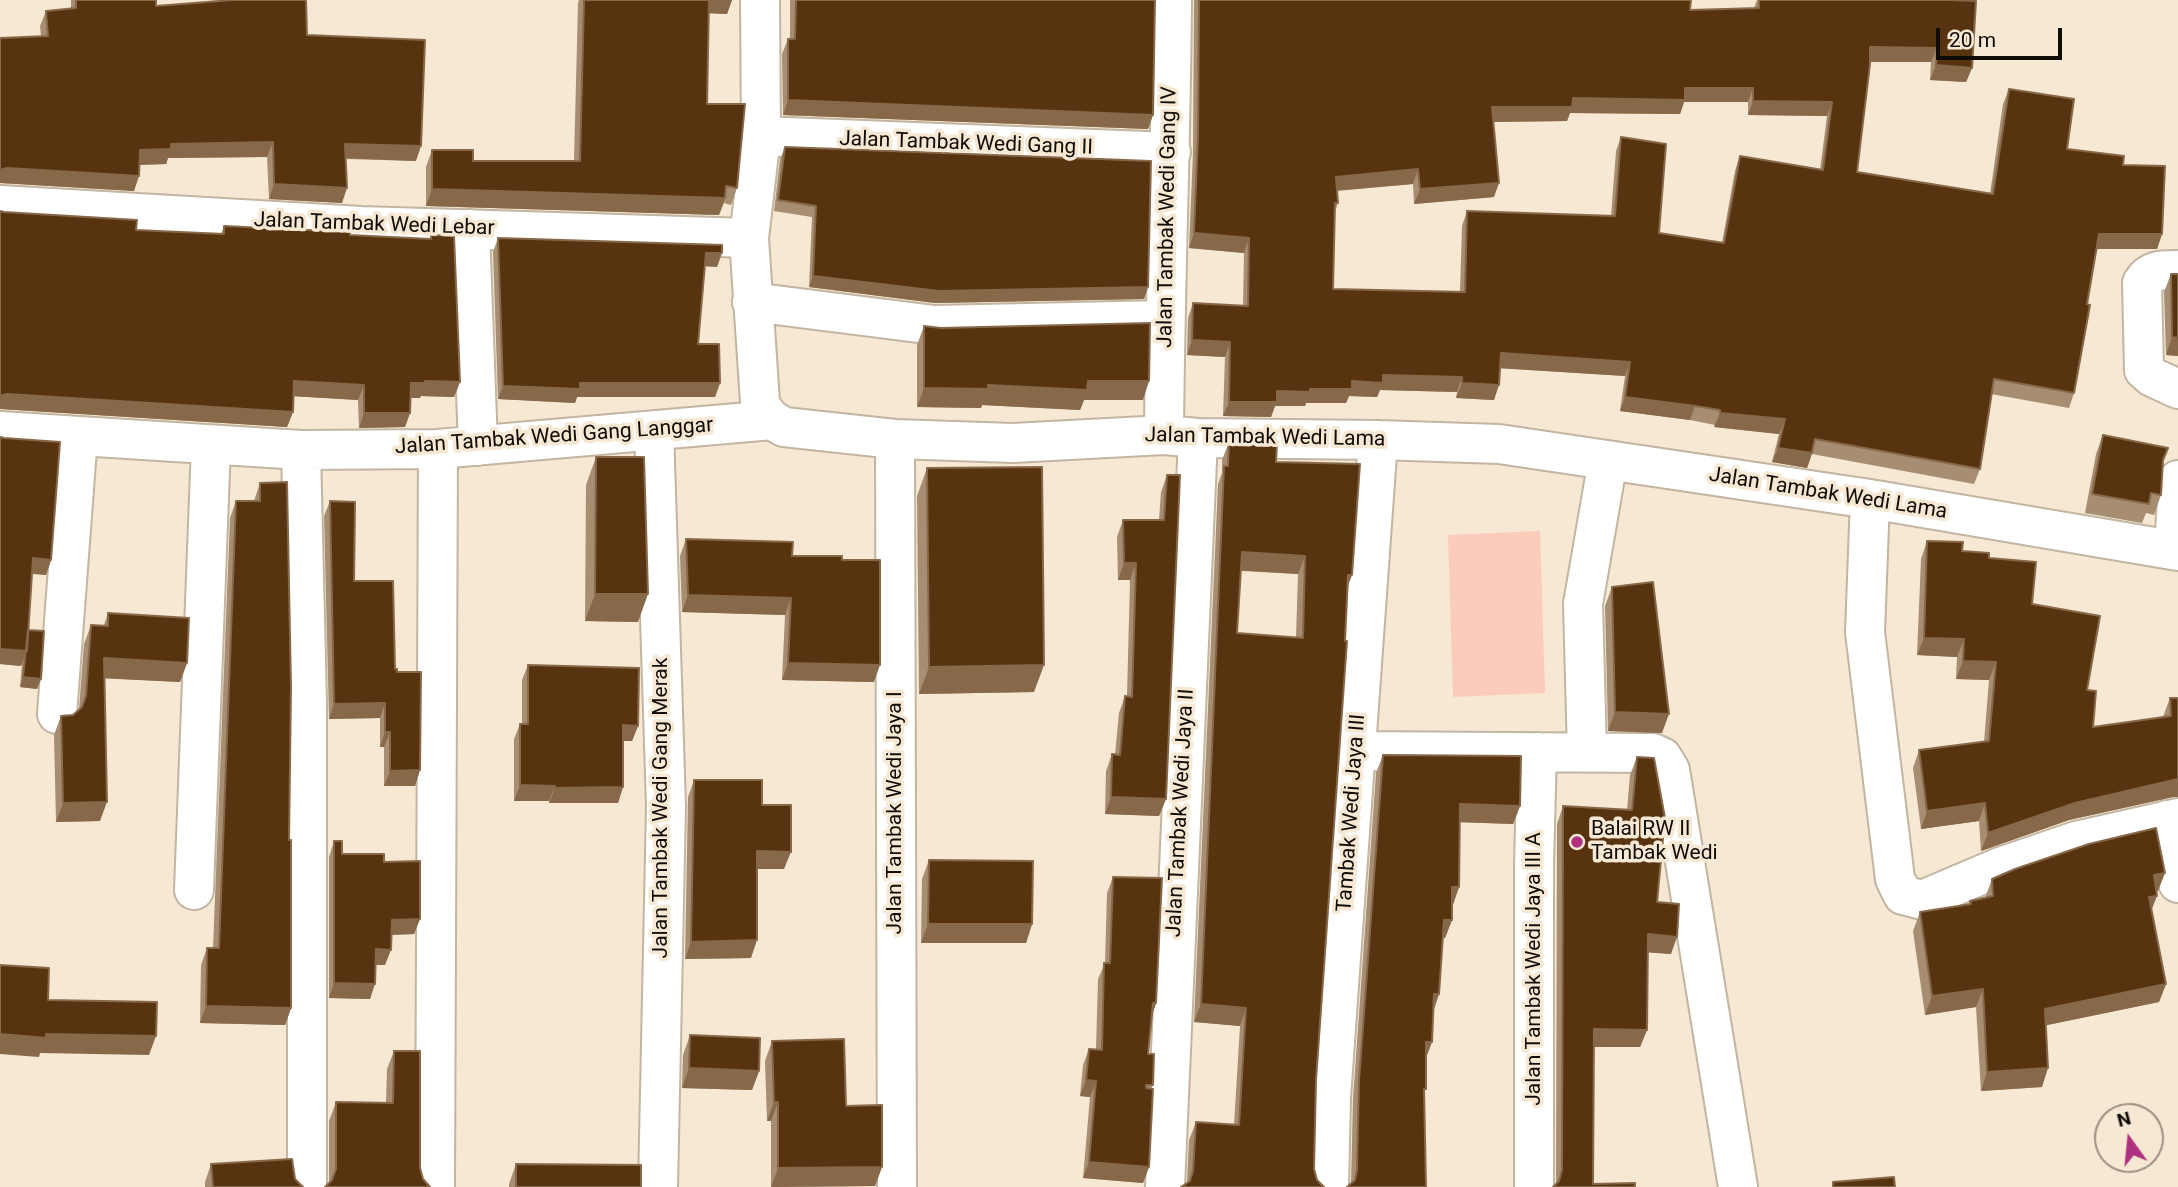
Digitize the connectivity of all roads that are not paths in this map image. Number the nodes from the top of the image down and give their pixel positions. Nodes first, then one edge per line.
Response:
1 (760, 0) edge
2 (1172, 0) edge
3 (761, 136) junction
4 (1171, 152) junction
5 (0, 205) edge
6 (470, 229) junction
7 (749, 238) junction
8 (2178, 270) edge
9 (752, 302) junction
10 (1165, 320) junction
11 (2178, 389) edge
12 (772, 420) junction
13 (653, 430) junction
14 (0, 431) edge
15 (78, 436) junction
16 (1181, 437) junction
17 (895, 439) junction
18 (1378, 440) junction
19 (211, 445) junction
20 (478, 446) junction
21 (438, 449) junction
22 (301, 450) junction
23 (1608, 460) junction
24 (2178, 480) edge
25 (1870, 499) junction
26 (2176, 550) edge
27 (57, 714) dead end
28 (1356, 751) junction
29 (1537, 751) junction
30 (1587, 753) junction
31 (2173, 819) edge
32 (2178, 883) edge
33 (194, 890) dead end
34 (307, 1187) edge
35 (435, 1187) edge
36 (658, 1187) edge
37 (897, 1187) edge
38 (1165, 1187) edge
39 (1328, 1187) edge
40 (1534, 1187) edge
41 (1738, 1187) edge

1 - 3 street
2 - 4 street, Jalan Tambak Wedi Gang IV
3 - 4 street, Jalan Tambak Wedi Gang II
3 - 7 street
4 - 10 street, Jalan Tambak Wedi Gang IV
5 - 6 street, Jalan Tambak Wedi Lebar
6 - 7 street, Jalan Tambak Wedi Lebar
6 - 20 street
7 - 9 street
8 - 11 street
9 - 10 street
9 - 12 street
10 - 16 street, Jalan Tambak Wedi Gang IV
12 - 13 street, Jalan Tambak Wedi Gang Langgar
12 - 17 street, Jalan Tambak Wedi Lama
13 - 20 street, Jalan Tambak Wedi Gang Langgar
13 - 36 street, Jalan Tambak Wedi Gang Merak
14 - 15 street, Jalan Tambak Wedi Gang Langgar
15 - 19 street, Jalan Tambak Wedi Gang Langgar
15 - 27 street
16 - 17 street, Jalan Tambak Wedi Lama
16 - 18 street, Jalan Tambak Wedi Lama
16 - 38 street, Jalan Tambak Wedi Jaya II
17 - 37 street, Jalan Tambak Wedi Jaya I
18 - 23 street, Jalan Tambak Wedi Lama
18 - 28 street, Tambak Wedi Jaya III
19 - 22 street, Jalan Tambak Wedi Gang Langgar
19 - 33 street
20 - 21 street, Jalan Tambak Wedi Gang Langgar
21 - 22 street, Jalan Tambak Wedi Gang Langgar
21 - 35 street
22 - 34 street
23 - 25 street, Jalan Tambak Wedi Lama
23 - 30 street
24 - 26 street
25 - 26 street, Jalan Tambak Wedi Lama
25 - 31 street
28 - 29 street
28 - 39 street, Tambak Wedi Jaya III
29 - 30 street
29 - 40 street, Jalan Tambak Wedi Jaya III A
30 - 41 street
31 - 32 street

